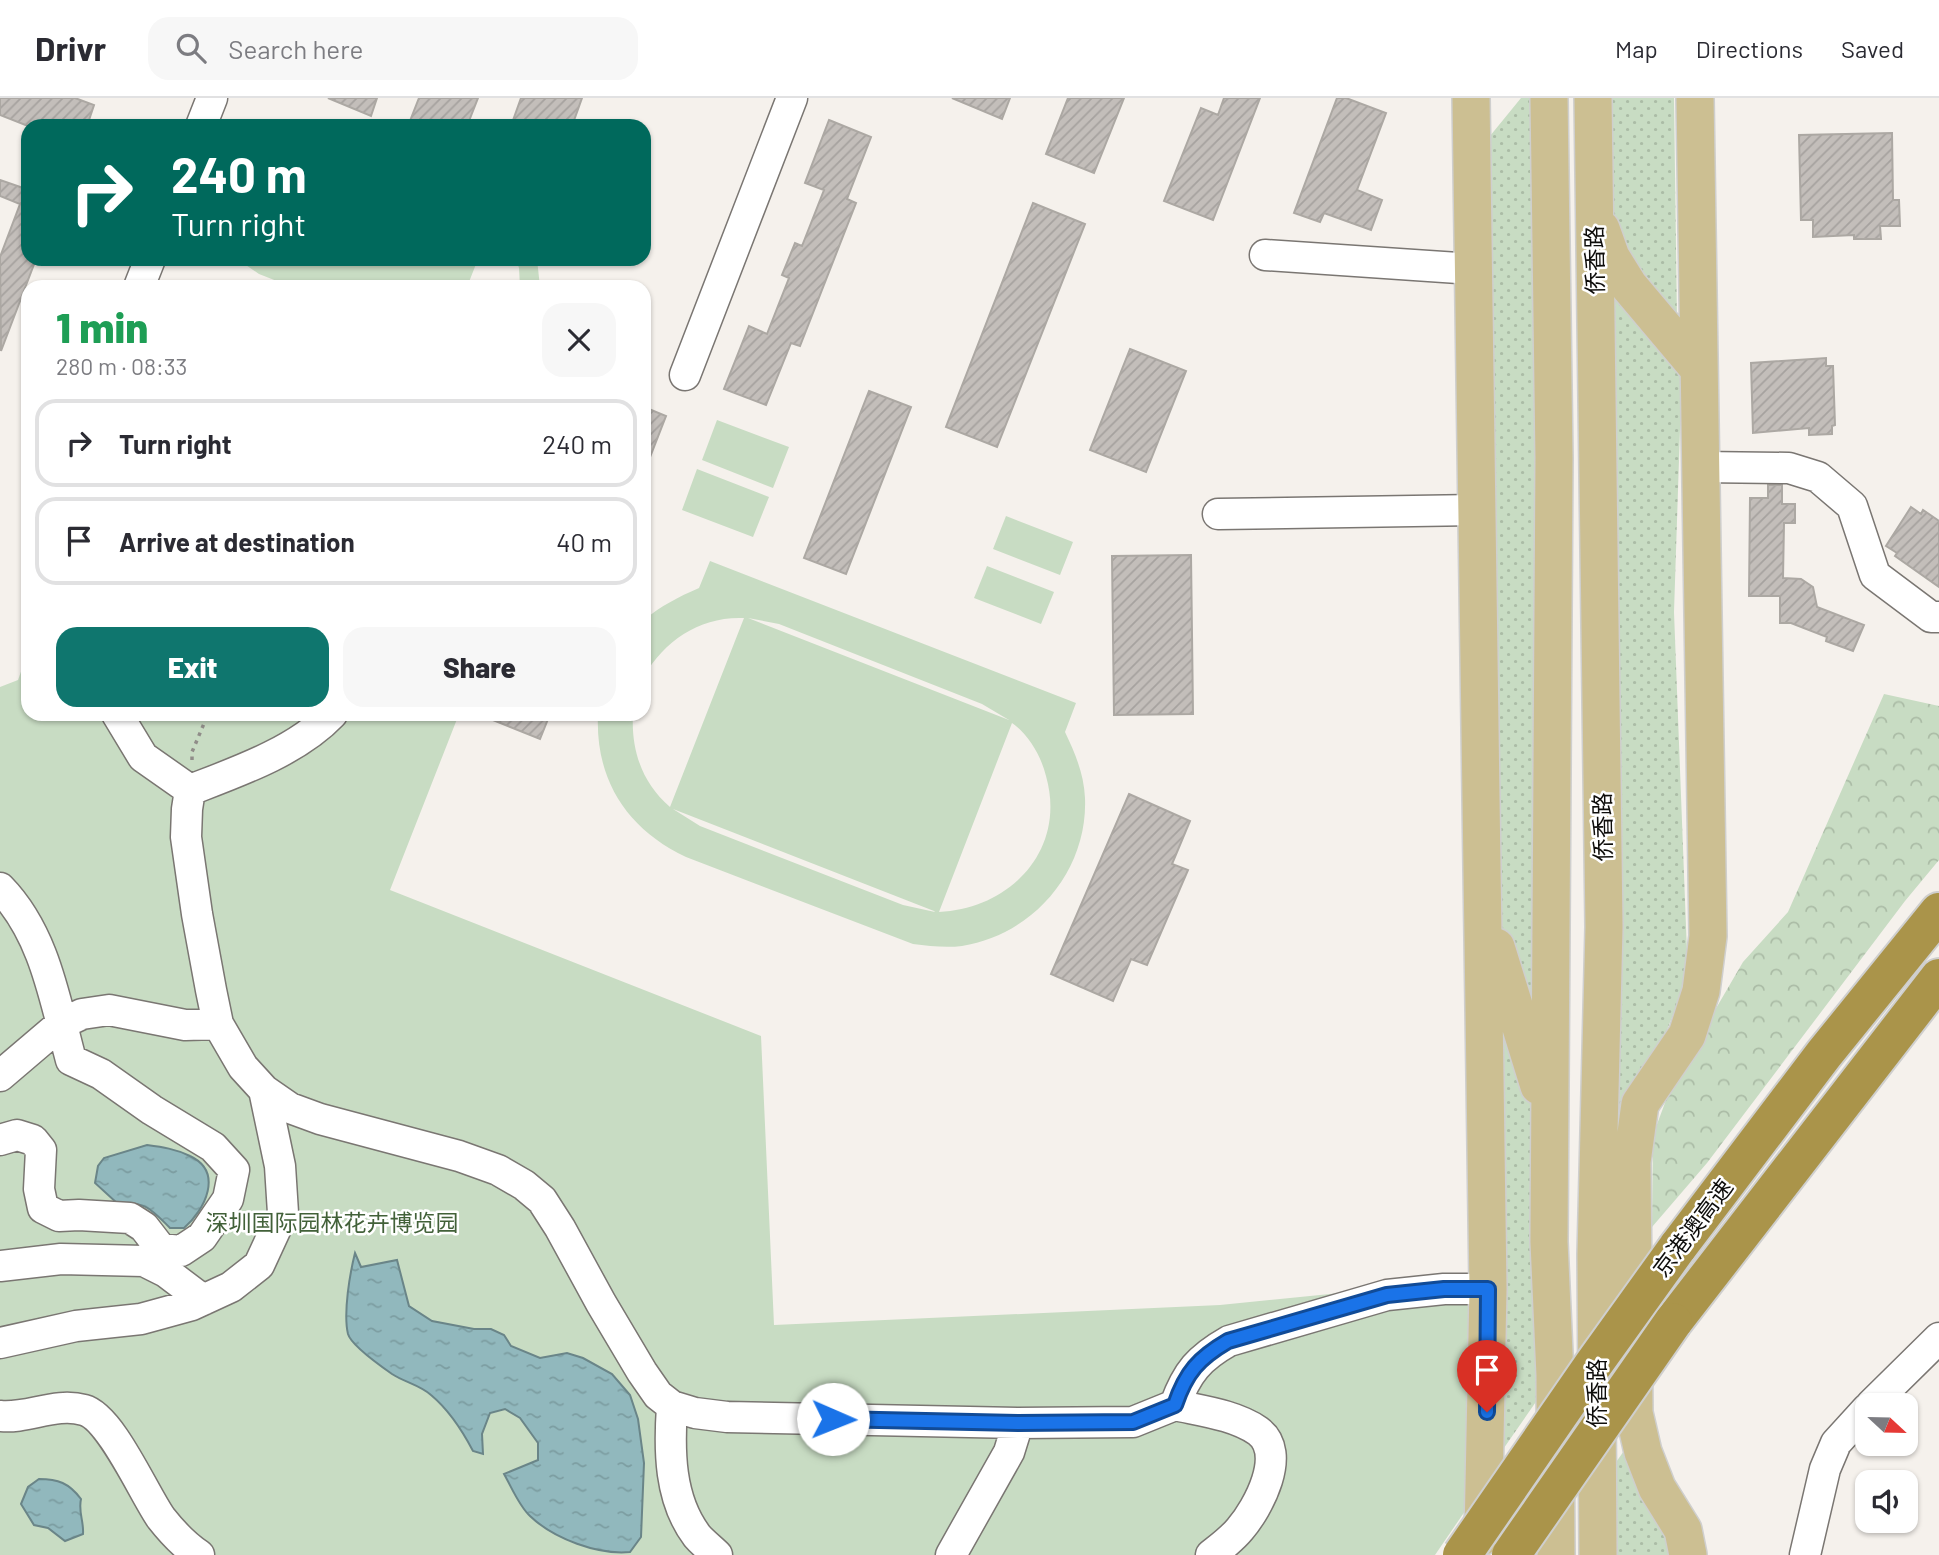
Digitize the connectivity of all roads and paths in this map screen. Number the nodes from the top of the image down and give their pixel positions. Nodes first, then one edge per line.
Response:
1 (212, 98) edge
2 (792, 98) edge
3 (1471, 98) edge
4 (1549, 98) edge
5 (1593, 98) edge
6 (1695, 98) edge
7 (204, 119) edge
8 (1595, 211) junction
9 (1265, 254) dead end
10 (1474, 269) junction
11 (1699, 369) junction
12 (685, 375) dead end
13 (1701, 467) junction
14 (1477, 510) junction
15 (1218, 514) dead end
16 (1939, 617) edge
17 (121, 721) edge
18 (205, 721) edge
19 (326, 721) edge
20 (190, 790) junction
21 (0, 888) edge
22 (1483, 906) junction
23 (1939, 912) edge
24 (1939, 978) edge
25 (61, 1024) junction
26 (218, 1024) junction
27 (0, 1076) edge
28 (264, 1090) junction
29 (1549, 1120) junction
30 (0, 1140) edge
31 (0, 1266) edge
32 (1488, 1289) junction
33 (203, 1300) junction
34 (1939, 1338) edge
35 (0, 1343) edge
36 (1883, 1393) edge
37 (1175, 1405) junction
38 (672, 1406) junction
39 (0, 1416) edge
40 (1855, 1422) edge
41 (1018, 1423) junction
42 (199, 1555) edge
43 (717, 1555) edge
44 (951, 1555) edge
45 (1211, 1555) edge
46 (1462, 1555) edge
47 (1482, 1555) edge
48 (1511, 1555) edge
49 (1556, 1555) edge
50 (1598, 1555) edge
51 (1688, 1555) edge
52 (1805, 1555) edge

1 - 7 street
2 - 12 street
3 - 10 main road
4 - 29 main road, 侨香路
5 - 8 main road, 侨香路
6 - 11 main road
8 - 11 main road
8 - 50 main road, 侨香路
9 - 10 street
10 - 14 main road
11 - 13 main road
13 - 16 street
13 - 51 main road
14 - 15 street
14 - 22 main road
17 - 20 street
18 - 20 path
19 - 20 street
20 - 26 street
21 - 25 street
22 - 29 main road
22 - 32 main road
23 - 46 highway, 京港澳高速, bridge
24 - 48 highway, 京港澳高速, bridge
25 - 26 street
25 - 27 street
25 - 30 street
26 - 28 street
28 - 33 street
28 - 38 street
29 - 49 main road, 侨香路
31 - 33 street
32 - 37 street
32 - 47 main road
33 - 35 street
34 - 36 street
37 - 41 street
37 - 45 street
38 - 41 street
38 - 43 street
39 - 42 street
40 - 52 street
41 - 44 street

